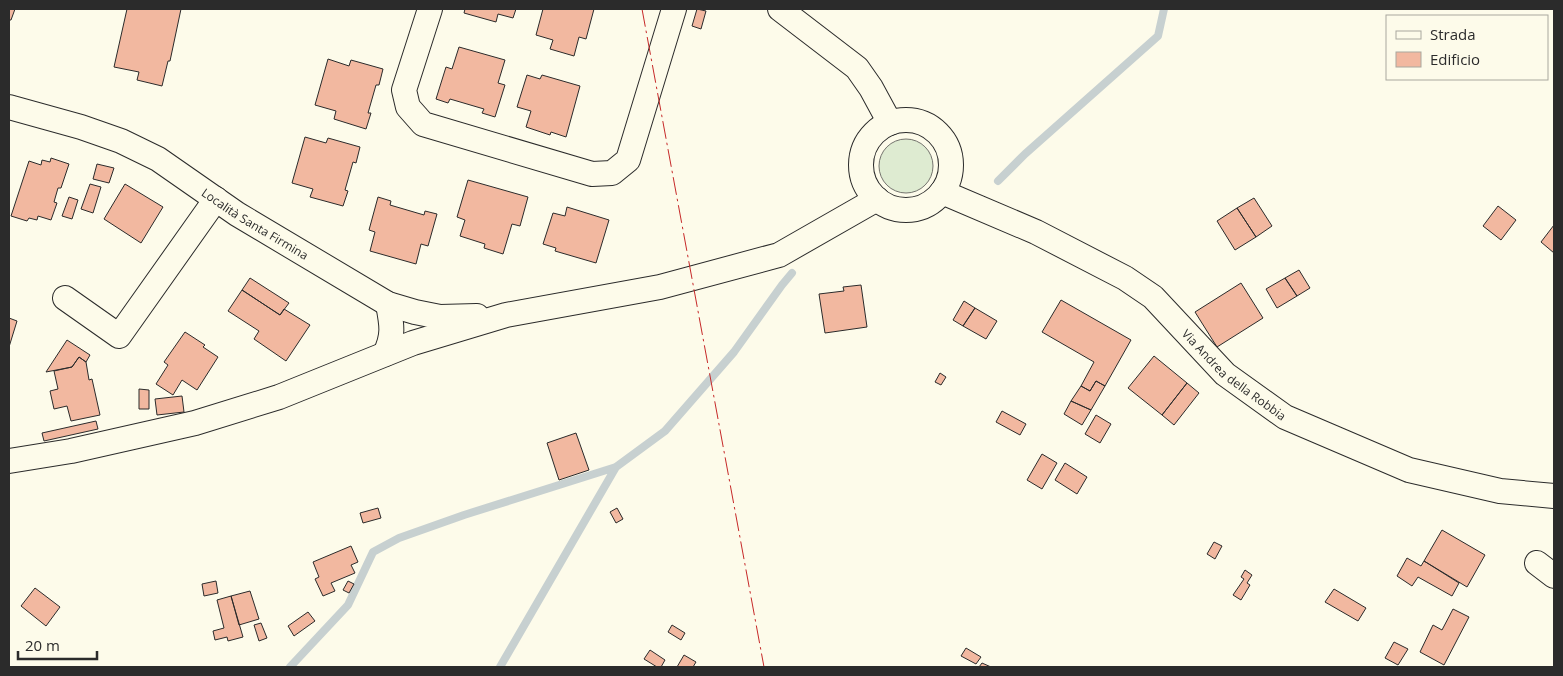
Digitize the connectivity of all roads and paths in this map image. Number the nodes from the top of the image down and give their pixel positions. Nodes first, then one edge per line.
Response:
1 (430, 9) edge
2 (674, 9) edge
3 (780, 9) edge
4 (9, 107) edge
5 (890, 123) junction
6 (942, 192) junction
7 (216, 199) junction
8 (877, 199) junction
9 (65, 298) dead end
10 (388, 304) junction
11 (506, 316) junction
12 (385, 354) junction
13 (9, 461) edge
14 (1554, 496) edge

1 - 2 street
3 - 5 street
4 - 7 street, Località Santa Firmina
5 - 6 street
5 - 8 street
6 - 8 street
6 - 14 street, Via Andrea della Robbia
7 - 9 street
7 - 10 street, Località Santa Firmina
8 - 11 street
10 - 11 street, Località Santa Firmina
10 - 12 street
11 - 12 street
12 - 13 street

